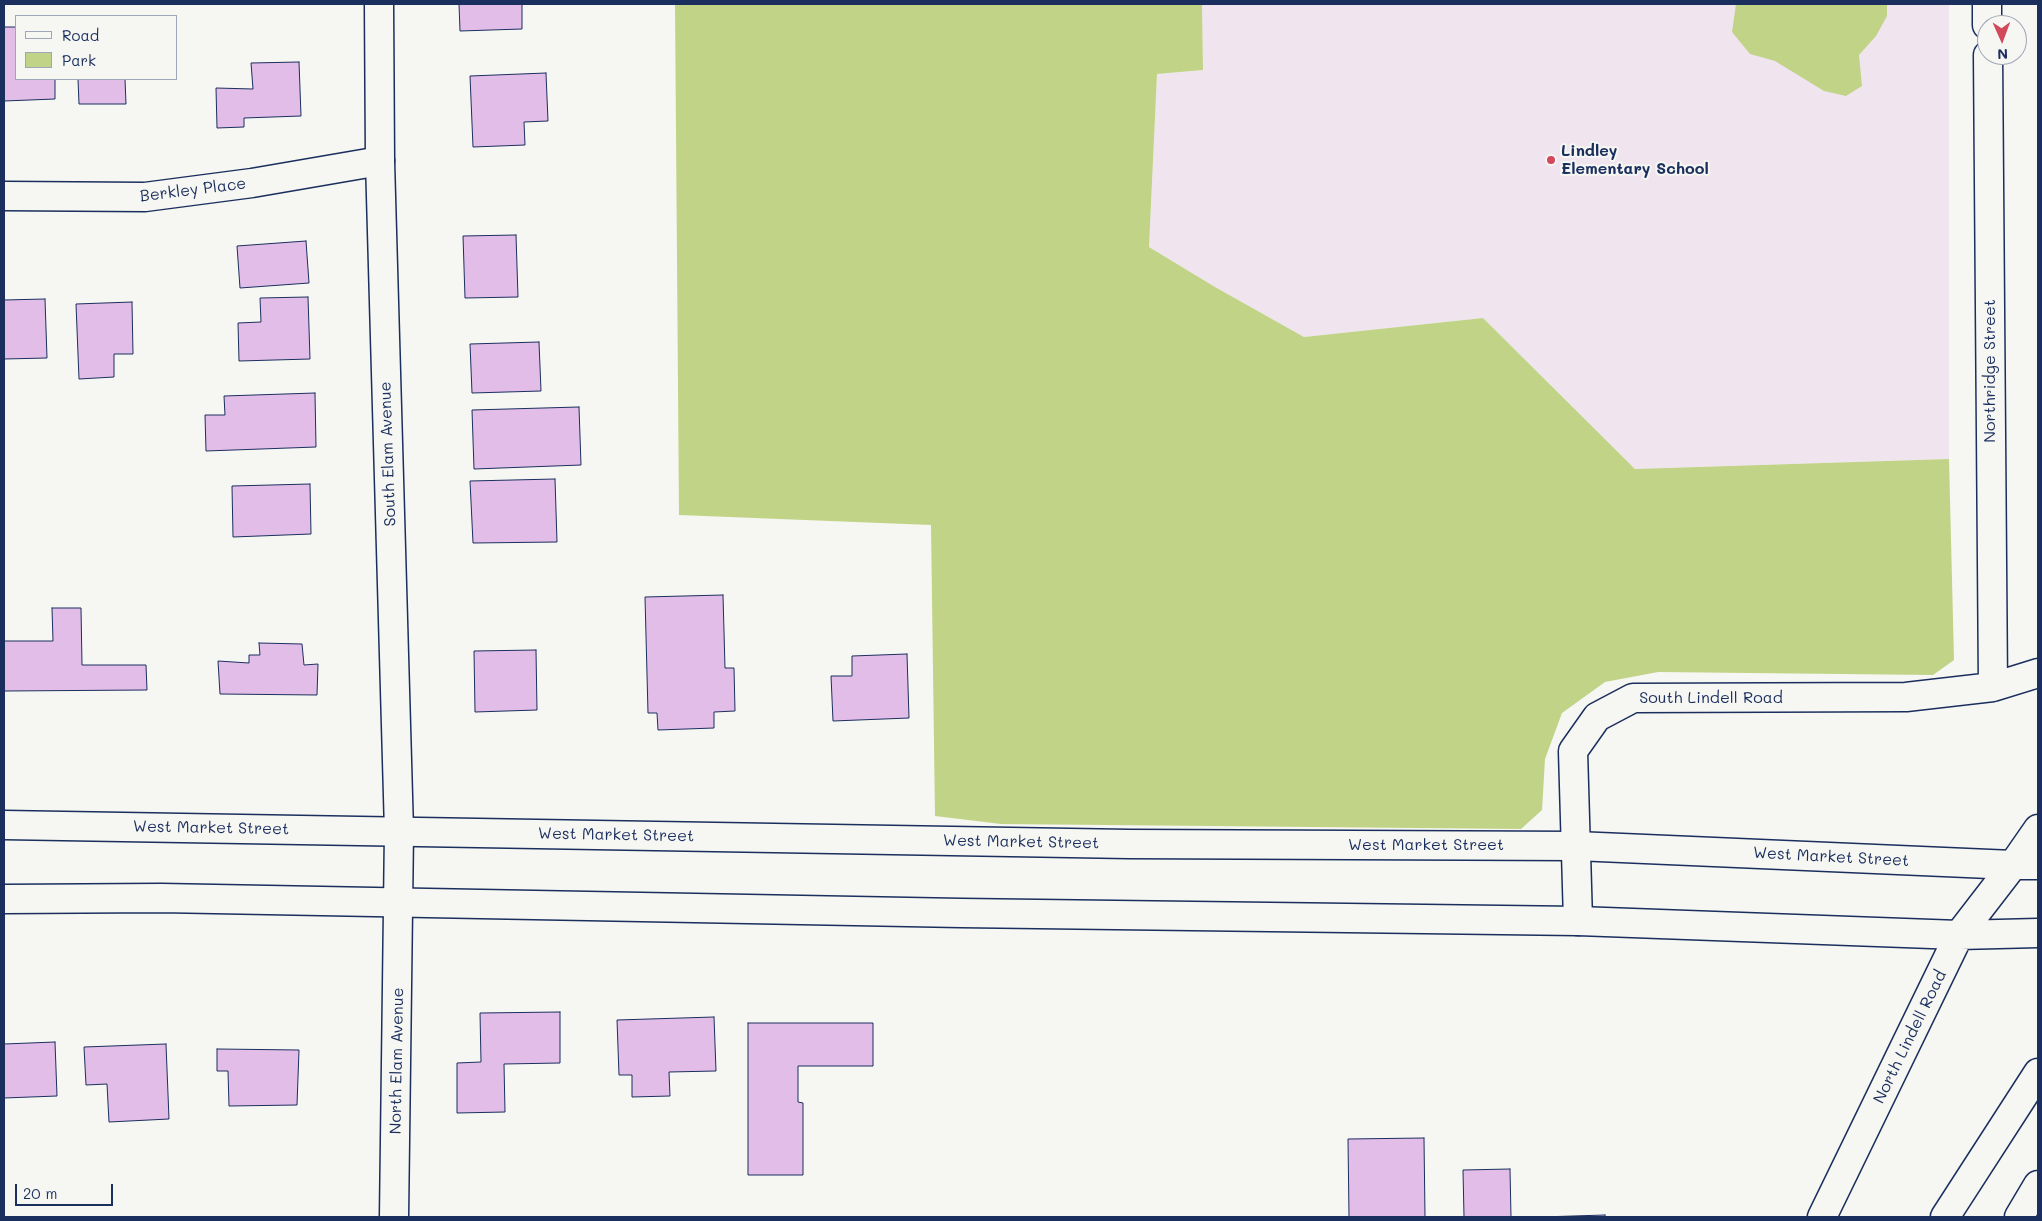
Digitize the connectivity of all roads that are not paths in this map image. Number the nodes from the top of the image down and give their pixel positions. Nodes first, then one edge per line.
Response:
1 (379, 4) edge
2 (1988, 65) edge
3 (380, 161) junction
4 (4, 196) edge
5 (2038, 673) edge
6 (1993, 687) junction
7 (4, 825) edge
8 (2038, 829) edge
9 (399, 831) junction
10 (1576, 846) junction
11 (2026, 865) edge
12 (4, 898) edge
13 (399, 904) junction
14 (1578, 921) junction
15 (2038, 933) edge
16 (1959, 935) junction
17 (2038, 1072) edge
18 (2038, 1185) edge
19 (394, 1217) edge
20 (1822, 1217) edge
21 (1945, 1217) edge
22 (2019, 1217) edge

1 - 3 main road, South Elam Avenue
2 - 6 main road, Northridge Street
3 - 4 main road, Berkley Place
3 - 9 main road, South Elam Avenue
5 - 6 main road, South Lindell Road
6 - 10 main road, South Lindell Road
7 - 9 main road, West Market Street
8 - 11 main road, North Lindell Road
9 - 10 main road, West Market Street
9 - 13 main road, South Elam Avenue
10 - 11 main road, West Market Street
10 - 14 main road, South Lindell Road
11 - 16 main road, North Lindell Road
12 - 13 main road
13 - 14 main road
13 - 19 main road, North Elam Avenue
14 - 16 main road
15 - 16 main road
16 - 20 main road, North Lindell Road
17 - 21 main road
18 - 22 main road

